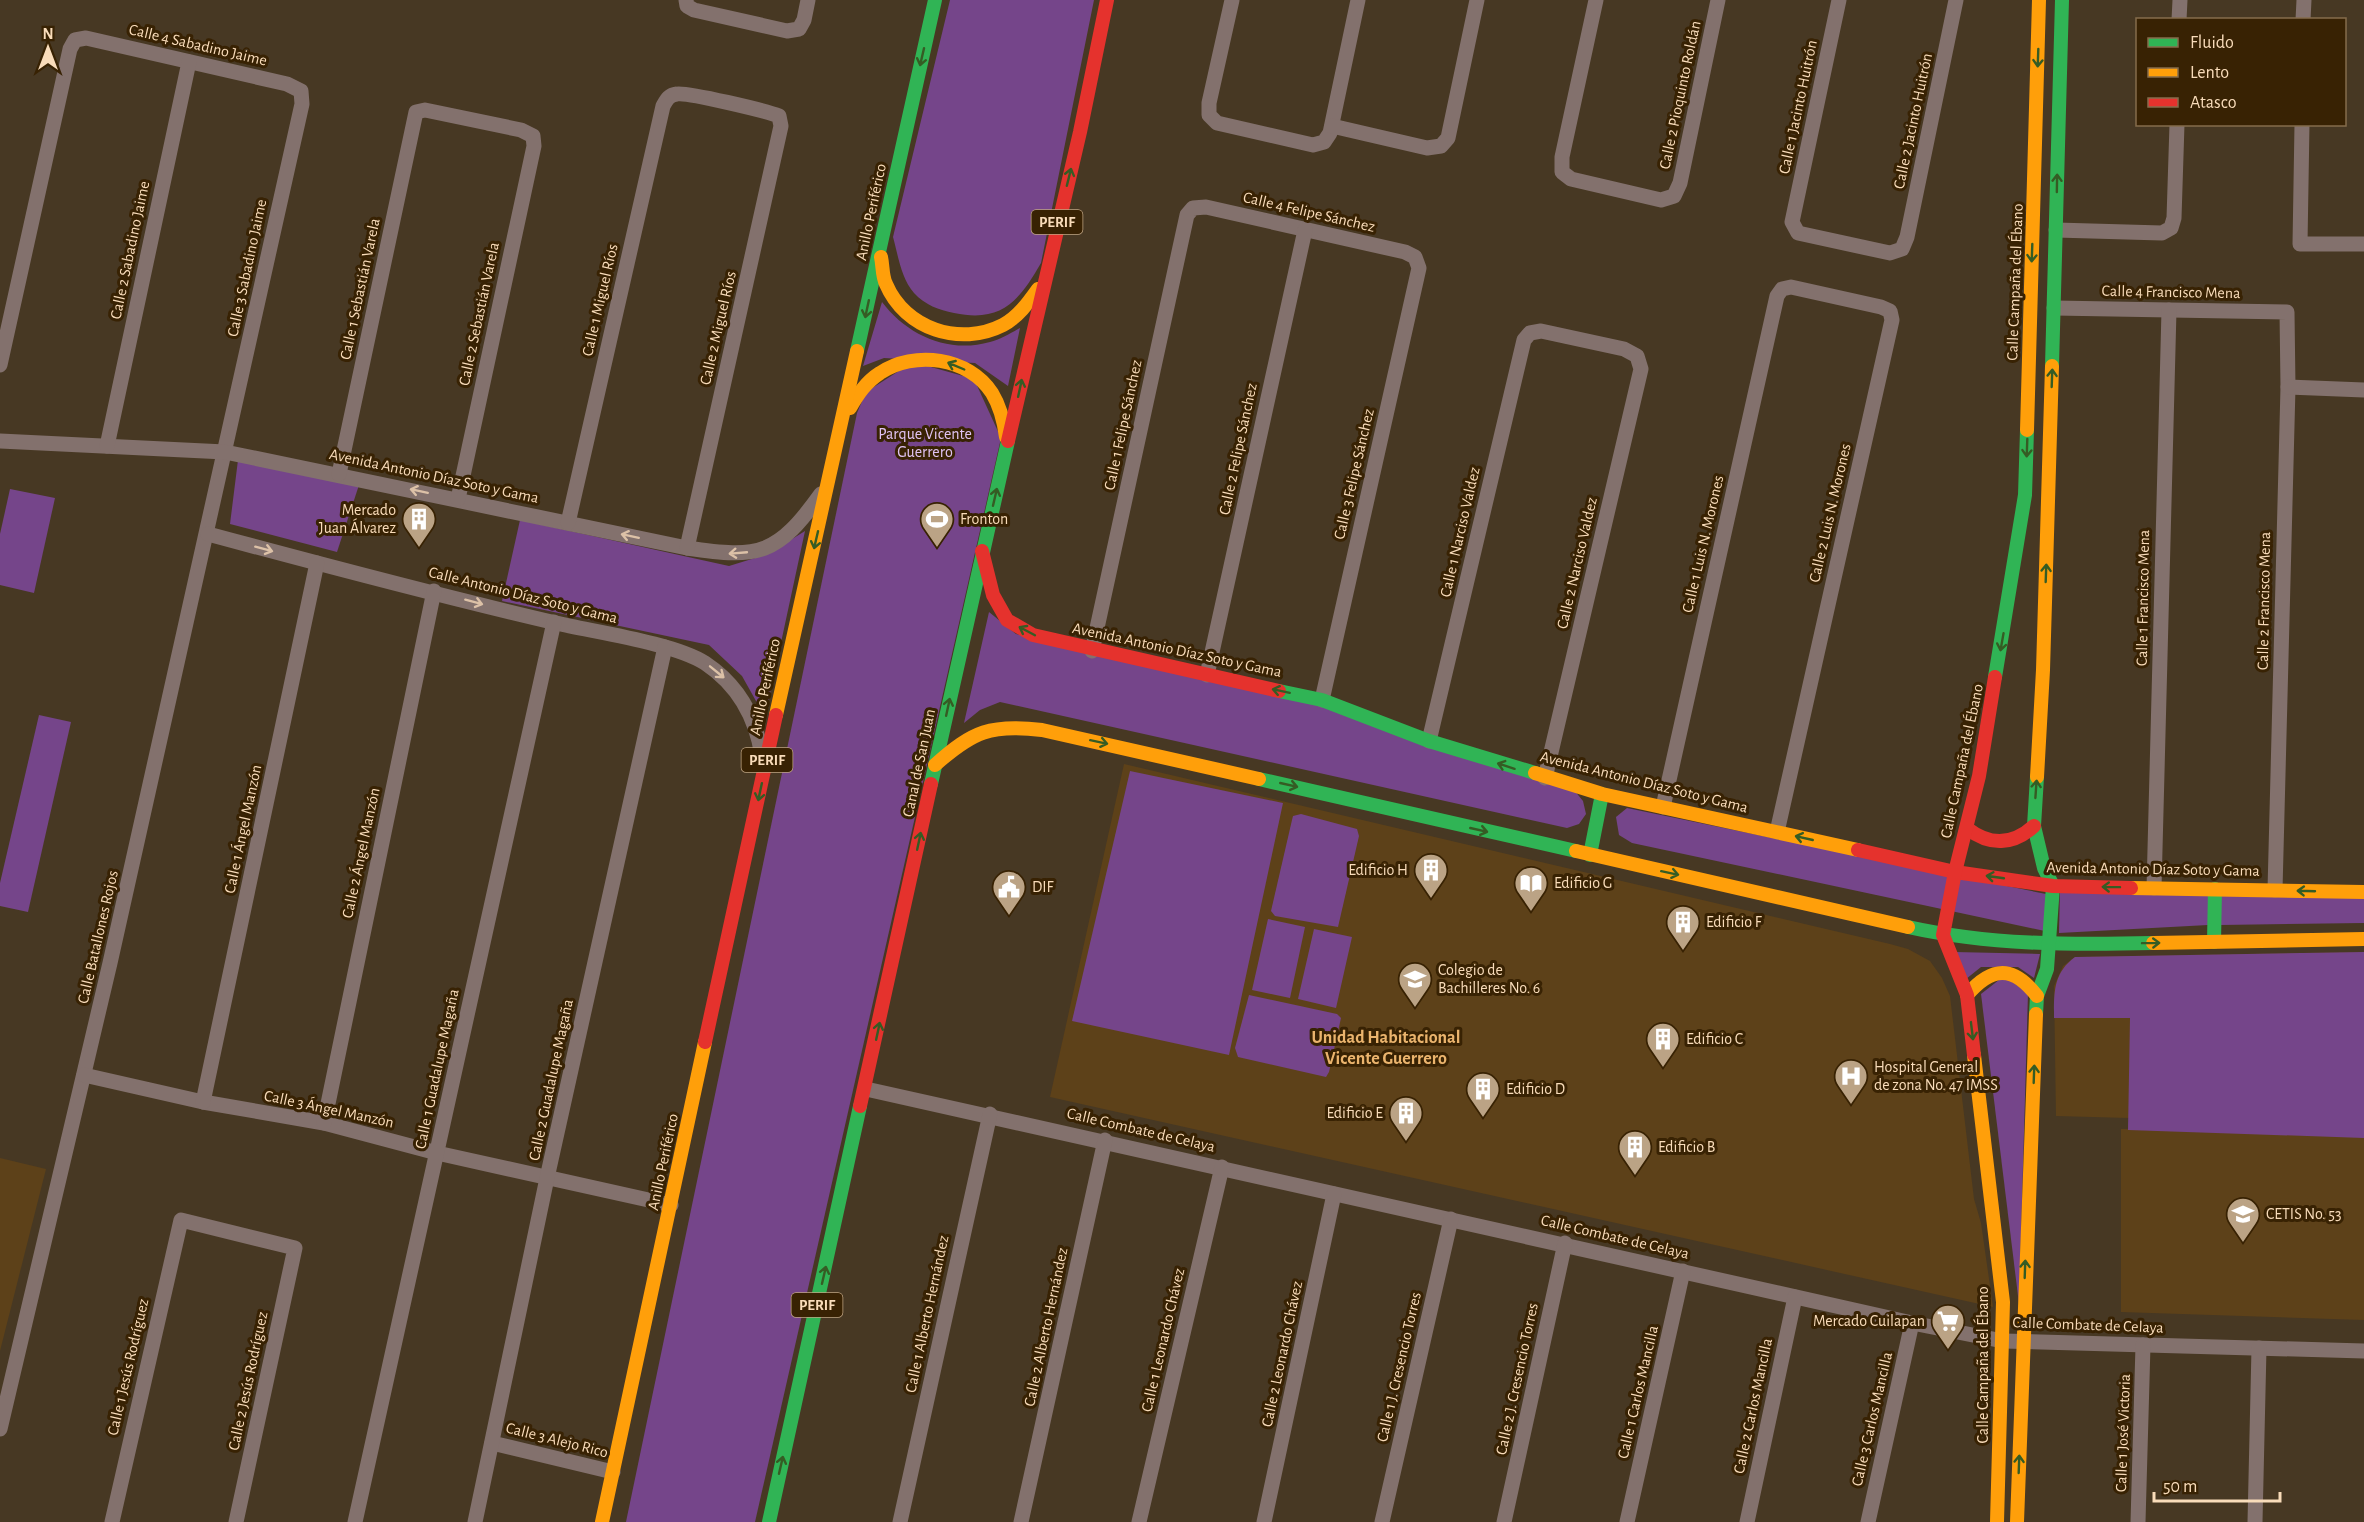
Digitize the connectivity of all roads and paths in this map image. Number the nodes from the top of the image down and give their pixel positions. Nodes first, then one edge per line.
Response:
1 (808, 0) edge
2 (935, 0) edge
3 (1107, 0) edge
4 (1232, 0) edge
5 (1358, 0) edge
6 (1477, 0) edge
7 (1596, 0) edge
8 (1718, 0) edge
9 (1839, 0) edge
10 (1956, 0) edge
11 (2039, 0) edge
12 (2062, 0) edge
13 (2180, 0) edge
14 (2304, 0) edge
15 (686, 3) edge
16 (2180, 18) edge
17 (2303, 18) edge
18 (189, 62) junction
19 (301, 91) joint
20 (780, 116) joint
21 (1332, 126) junction
22 (2177, 126) edge
23 (2302, 126) edge
24 (533, 136) joint
25 (1193, 208) joint
26 (1305, 230) junction
27 (2056, 230) junction
28 (2364, 244) edge
29 (880, 249) junction
30 (1902, 249) joint
31 (1415, 257) joint
32 (1044, 276) junction
33 (1782, 290) joint
34 (2054, 308) junction
35 (2169, 310) junction
36 (2287, 312) joint
37 (1530, 333) joint
38 (0, 364) edge
39 (2288, 387) junction
40 (2364, 390) edge
41 (842, 427) junction
42 (0, 441) edge
43 (1007, 445) junction
44 (107, 446) junction
45 (225, 452) junction
46 (339, 474) junction
47 (830, 482) junction
48 (458, 499) junction
49 (568, 523) junction
50 (208, 534) junction
51 (687, 548) junction
52 (982, 552) junction
53 (317, 563) junction
54 (434, 591) junction
55 (554, 622) junction
56 (664, 647) junction
57 (1092, 651) junction
58 (1207, 675) junction
59 (1322, 700) junction
60 (1429, 741) junction
61 (935, 765) junction
62 (765, 769) junction
63 (1545, 778) junction
64 (1602, 794) junction
65 (1663, 807) junction
66 (2034, 826) junction
67 (1968, 829) junction
68 (1777, 832) junction
69 (1590, 855) junction
70 (1955, 872) junction
71 (2053, 886) junction
72 (2154, 888) junction
73 (2215, 889) junction
74 (2275, 890) junction
75 (2364, 892) edge
76 (1943, 935) junction
77 (2364, 939) edge
78 (2214, 942) junction
79 (2050, 945) junction
80 (1967, 995) junction
81 (2037, 996) junction
82 (84, 1075) junction
83 (866, 1089) junction
84 (203, 1102) junction
85 (990, 1114) junction
86 (324, 1123) junction
87 (1105, 1140) junction
88 (437, 1153) junction
89 (1222, 1167) junction
90 (548, 1178) junction
91 (1334, 1194) junction
92 (671, 1205) junction
93 (181, 1220) joint
94 (1450, 1220) junction
95 (1565, 1244) junction
96 (1683, 1271) junction
97 (1795, 1297) junction
98 (1912, 1323) junction
99 (2003, 1341) junction
100 (2022, 1342) junction
101 (2143, 1344) junction
102 (2259, 1348) junction
103 (2364, 1351) edge
104 (0, 1429) edge
105 (492, 1443) junction
106 (613, 1472) junction
107 (112, 1522) edge
108 (236, 1522) edge
109 (355, 1522) edge
110 (476, 1522) edge
111 (602, 1522) edge
112 (769, 1522) edge
113 (900, 1522) edge
114 (1022, 1522) edge
115 (1139, 1522) edge
116 (1264, 1522) edge
117 (1383, 1522) edge
118 (1504, 1522) edge
119 (1627, 1522) edge
120 (1747, 1522) edge
121 (1868, 1522) edge
122 (1997, 1522) edge
123 (2017, 1522) edge
124 (2138, 1522) edge
125 (2255, 1522) edge

1 - 15 street
2 -> 29 street, Anillo Periférico / PERIF
32 -> 3 street, PERIF
4 - 21 street
5 - 21 street
6 - 21 street
7 - 8 street, Calle 2 Pioquinto Roldán
9 - 30 street, Calle 1 Jacinto Huitrón
10 - 30 street, Calle 2 Jacinto Huitrón
11 -> 67 street, Calle Campaña del Ébano
27 -> 12 street
13 - 16 street
14 - 17 street
18 - 19 street, Calle 4 Sabadino Jaime
18 - 38 street, Calle 4 Sabadino Jaime
18 - 44 street, Calle 2 Sabadino Jaime
19 - 45 street, Calle 3 Sabadino Jaime
20 - 49 street, Calle 1 Miguel Ríos
20 - 51 street, Calle 2 Miguel Ríos
22 - 27 street
23 - 28 street
24 - 46 street, Calle 1 Sebastián Varela
24 - 48 street, Calle 2 Sebastián Varela
25 - 26 street, Calle 4 Felipe Sánchez
25 - 57 street, Calle 1 Felipe Sánchez
26 - 31 street, Calle 4 Felipe Sánchez
26 - 58 street, Calle 2 Felipe Sánchez
27 - 34 street
29 - 32 street
29 -> 41 street, Anillo Periférico / PERIF
31 - 59 street, Calle 3 Felipe Sánchez
43 -> 32 street, PERIF
33 - 65 street, Calle 1 Luis N. Morones
33 - 68 street, Calle 2 Luis N. Morones
34 - 35 street, Calle 4 Francisco Mena
66 -> 34 street
35 - 36 street, Calle 4 Francisco Mena
35 - 72 street, Calle 1 Francisco Mena
36 - 39 street, Calle 2 Francisco Mena
37 - 60 street, Calle 1 Narciso Valdez
37 - 63 street, Calle 2 Narciso Valdez
39 - 40 street
39 - 74 street, Calle 2 Francisco Mena
43 -> 41 street
41 - 47 street, Anillo Periférico / PERIF
42 - 44 street, Avenida Antonio Díaz Soto y Gama
52 -> 43 street, Canal de San Juan / PERIF
44 - 45 street, Avenida Antonio Díaz Soto y Gama
45 - 46 street, Avenida Antonio Díaz Soto y Gama
45 - 50 street, Calle Batallones Rojos
48 -> 46 street, Avenida Antonio Díaz Soto y Gama
47 -> 51 street, Avenida Antonio Díaz Soto y Gama
47 -> 62 street, Anillo Periférico / PERIF
48 - 49 street, Avenida Antonio Díaz Soto y Gama
51 -> 49 street, Avenida Antonio Díaz Soto y Gama
50 -> 53 street, Calle Antonio Díaz Soto y Gama
50 - 82 street, Calle Batallones Rojos
57 -> 52 street, Avenida Antonio Díaz Soto y Gama
61 -> 52 street, Canal de San Juan / PERIF
53 - 54 street, Calle Antonio Díaz Soto y Gama
53 - 84 street, Calle 1 Ángel Manzón
54 -> 55 street, Calle Antonio Díaz Soto y Gama
54 - 86 street, Calle 2 Ángel Manzón
55 - 56 street, Calle Antonio Díaz Soto y Gama
55 - 88 street, Calle 1 Guadalupe Magaña
56 -> 62 street, Calle Antonio Díaz Soto y Gama
56 - 90 street, Calle 2 Guadalupe Magaña
57 - 58 street, Avenida Antonio Díaz Soto y Gama
59 -> 58 street, Avenida Antonio Díaz Soto y Gama
59 - 60 street, Avenida Antonio Díaz Soto y Gama
63 -> 60 street, Avenida Antonio Díaz Soto y Gama
61 -> 69 street
83 -> 61 street, Canal de San Juan / PERIF
62 -> 92 street, Anillo Periférico / PERIF
63 - 64 street, Avenida Antonio Díaz Soto y Gama
64 - 65 street, Avenida Antonio Díaz Soto y Gama
64 - 69 street
65 - 68 street, Avenida Antonio Díaz Soto y Gama
66 - 67 street
66 - 71 street
67 - 70 street, Calle Campaña del Ébano
70 -> 68 street, Avenida Antonio Díaz Soto y Gama
69 -> 76 street
71 -> 70 street, Avenida Antonio Díaz Soto y Gama
70 - 76 street, Calle Campaña del Ébano
72 -> 71 street, Avenida Antonio Díaz Soto y Gama
71 - 79 street
72 - 73 street, Avenida Antonio Díaz Soto y Gama
73 - 74 street, Avenida Antonio Díaz Soto y Gama
73 - 78 street
75 -> 74 street, Avenida Antonio Díaz Soto y Gama
76 - 79 street
76 - 80 street, Calle Campaña del Ébano
77 - 78 street
79 -> 78 street
79 - 81 street
80 - 81 street
80 -> 99 street, Calle Campaña del Ébano
100 -> 81 street
82 - 84 street, Calle 3 Ángel Manzón
82 - 104 street, Calle Batallones Rojos
83 - 85 street, Calle Combate de Celaya
112 -> 83 street, PERIF
84 - 86 street, Calle 3 Ángel Manzón
85 - 87 street, Calle Combate de Celaya
85 - 113 street, Calle 1 Alberto Hernández
86 - 88 street, Calle 3 Ángel Manzón
87 - 89 street, Calle Combate de Celaya
87 - 114 street, Calle 2 Alberto Hernández
88 - 90 street, Calle 3 Ángel Manzón
88 - 109 street, Calle 1 Guadalupe Magaña
89 - 91 street, Calle Combate de Celaya
89 - 115 street, Calle 1 Leonardo Chávez
90 - 92 street, Calle 3 Ángel Manzón
90 - 105 street, Calle 2 Guadalupe Magaña
91 - 94 street, Calle Combate de Celaya
91 - 116 street, Calle 2 Leonardo Chávez
92 - 106 street, Anillo Periférico / PERIF
93 - 107 street, Calle 1 Jesús Rodríguez
93 - 108 street, Calle 2 Jesús Rodríguez
94 - 95 street, Calle Combate de Celaya
94 - 117 street, Calle 1 J. Cresencio Torres
95 - 96 street, Calle Combate de Celaya
95 - 118 street, Calle 2 J. Cresencio Torres
96 - 97 street, Calle Combate de Celaya
96 - 119 street, Calle 1 Carlos Mancilla
97 - 98 street, Calle Combate de Celaya
97 - 120 street, Calle 2 Carlos Mancilla
98 - 99 street, Calle Combate de Celaya
98 - 121 street, Calle 3 Carlos Mancilla
99 - 100 street, Calle Combate de Celaya
99 - 122 street, Calle Campaña del Ébano
100 - 101 street, Calle Combate de Celaya
123 -> 100 street
101 - 102 street, Calle Combate de Celaya
101 - 124 street, Calle 1 José Victoria
102 - 103 street, Calle Combate de Celaya
102 - 125 street
105 - 106 street, Calle 3 Alejo Rico
105 - 110 street, Calle 2 Guadalupe Magaña
106 - 111 street, Anillo Periférico / PERIF

